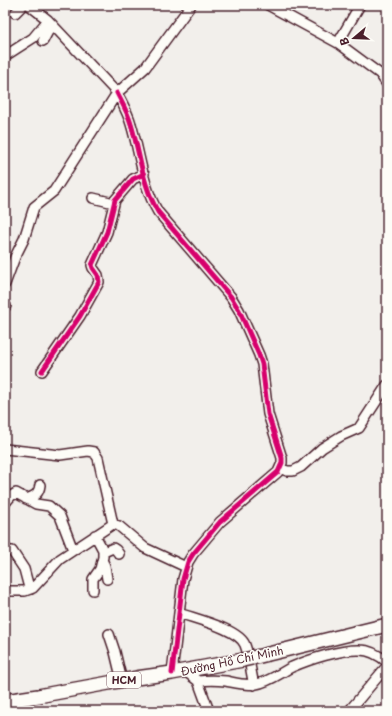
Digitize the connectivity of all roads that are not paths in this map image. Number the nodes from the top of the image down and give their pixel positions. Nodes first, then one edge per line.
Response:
1 (23, 5) edge
2 (190, 5) edge
3 (268, 5) edge
4 (360, 5) edge
5 (33, 6) edge
6 (15, 13) dead end
7 (50, 22) junction
8 (43, 41) dead end
9 (338, 43) junction
10 (5, 56) edge
11 (387, 84) edge
12 (117, 93) junction
13 (144, 174) junction
14 (93, 198) dead end
15 (114, 203) junction
16 (5, 284) edge
17 (42, 371) dead end
18 (387, 385) edge
19 (5, 449) edge
20 (280, 468) junction
21 (40, 485) dead end
22 (26, 499) junction
23 (5, 503) edge
24 (113, 524) junction
25 (95, 535) junction
26 (8, 549) edge
27 (72, 550) junction
28 (104, 552) junction
29 (118, 554) dead end
30 (102, 562) junction
31 (186, 567) junction
32 (107, 579) dead end
33 (31, 589) junction
34 (93, 590) dead end
35 (5, 591) edge
36 (179, 613) junction
37 (387, 625) edge
38 (109, 634) dead end
39 (387, 662) edge
40 (387, 666) edge
41 (185, 671) junction
42 (172, 673) junction
43 (122, 681) junction
44 (198, 681) junction
45 (254, 685) junction
46 (5, 701) edge
47 (209, 711) edge
48 (349, 711) edge

1 - 6 street
2 - 12 street
3 - 9 street
4 - 9 street
5 - 7 street
7 - 8 street
7 - 10 street
7 - 12 street
9 - 11 street
12 - 13 street
12 - 16 street
13 - 15 street
13 - 20 street
14 - 15 street
15 - 17 street
18 - 20 street
19 - 24 street
20 - 31 street
21 - 22 street
22 - 23 street
22 - 27 street
24 - 25 street
24 - 31 street
25 - 27 street
25 - 28 street
26 - 33 street
27 - 33 street
28 - 29 street
28 - 30 street
30 - 32 street
30 - 34 street
31 - 36 street
33 - 35 street
36 - 42 street
36 - 45 street
37 - 41 highway, Đường Hồ Chí Minh / HCM
38 - 43 street
39 - 45 street
40 - 48 street
41 - 42 highway, Đường Hồ Chí Minh / HCM
41 - 44 street
42 - 43 highway, Đường Hồ Chí Minh / HCM
43 - 46 highway, Đường Hồ Chí Minh / HCM
44 - 45 street
44 - 47 street

